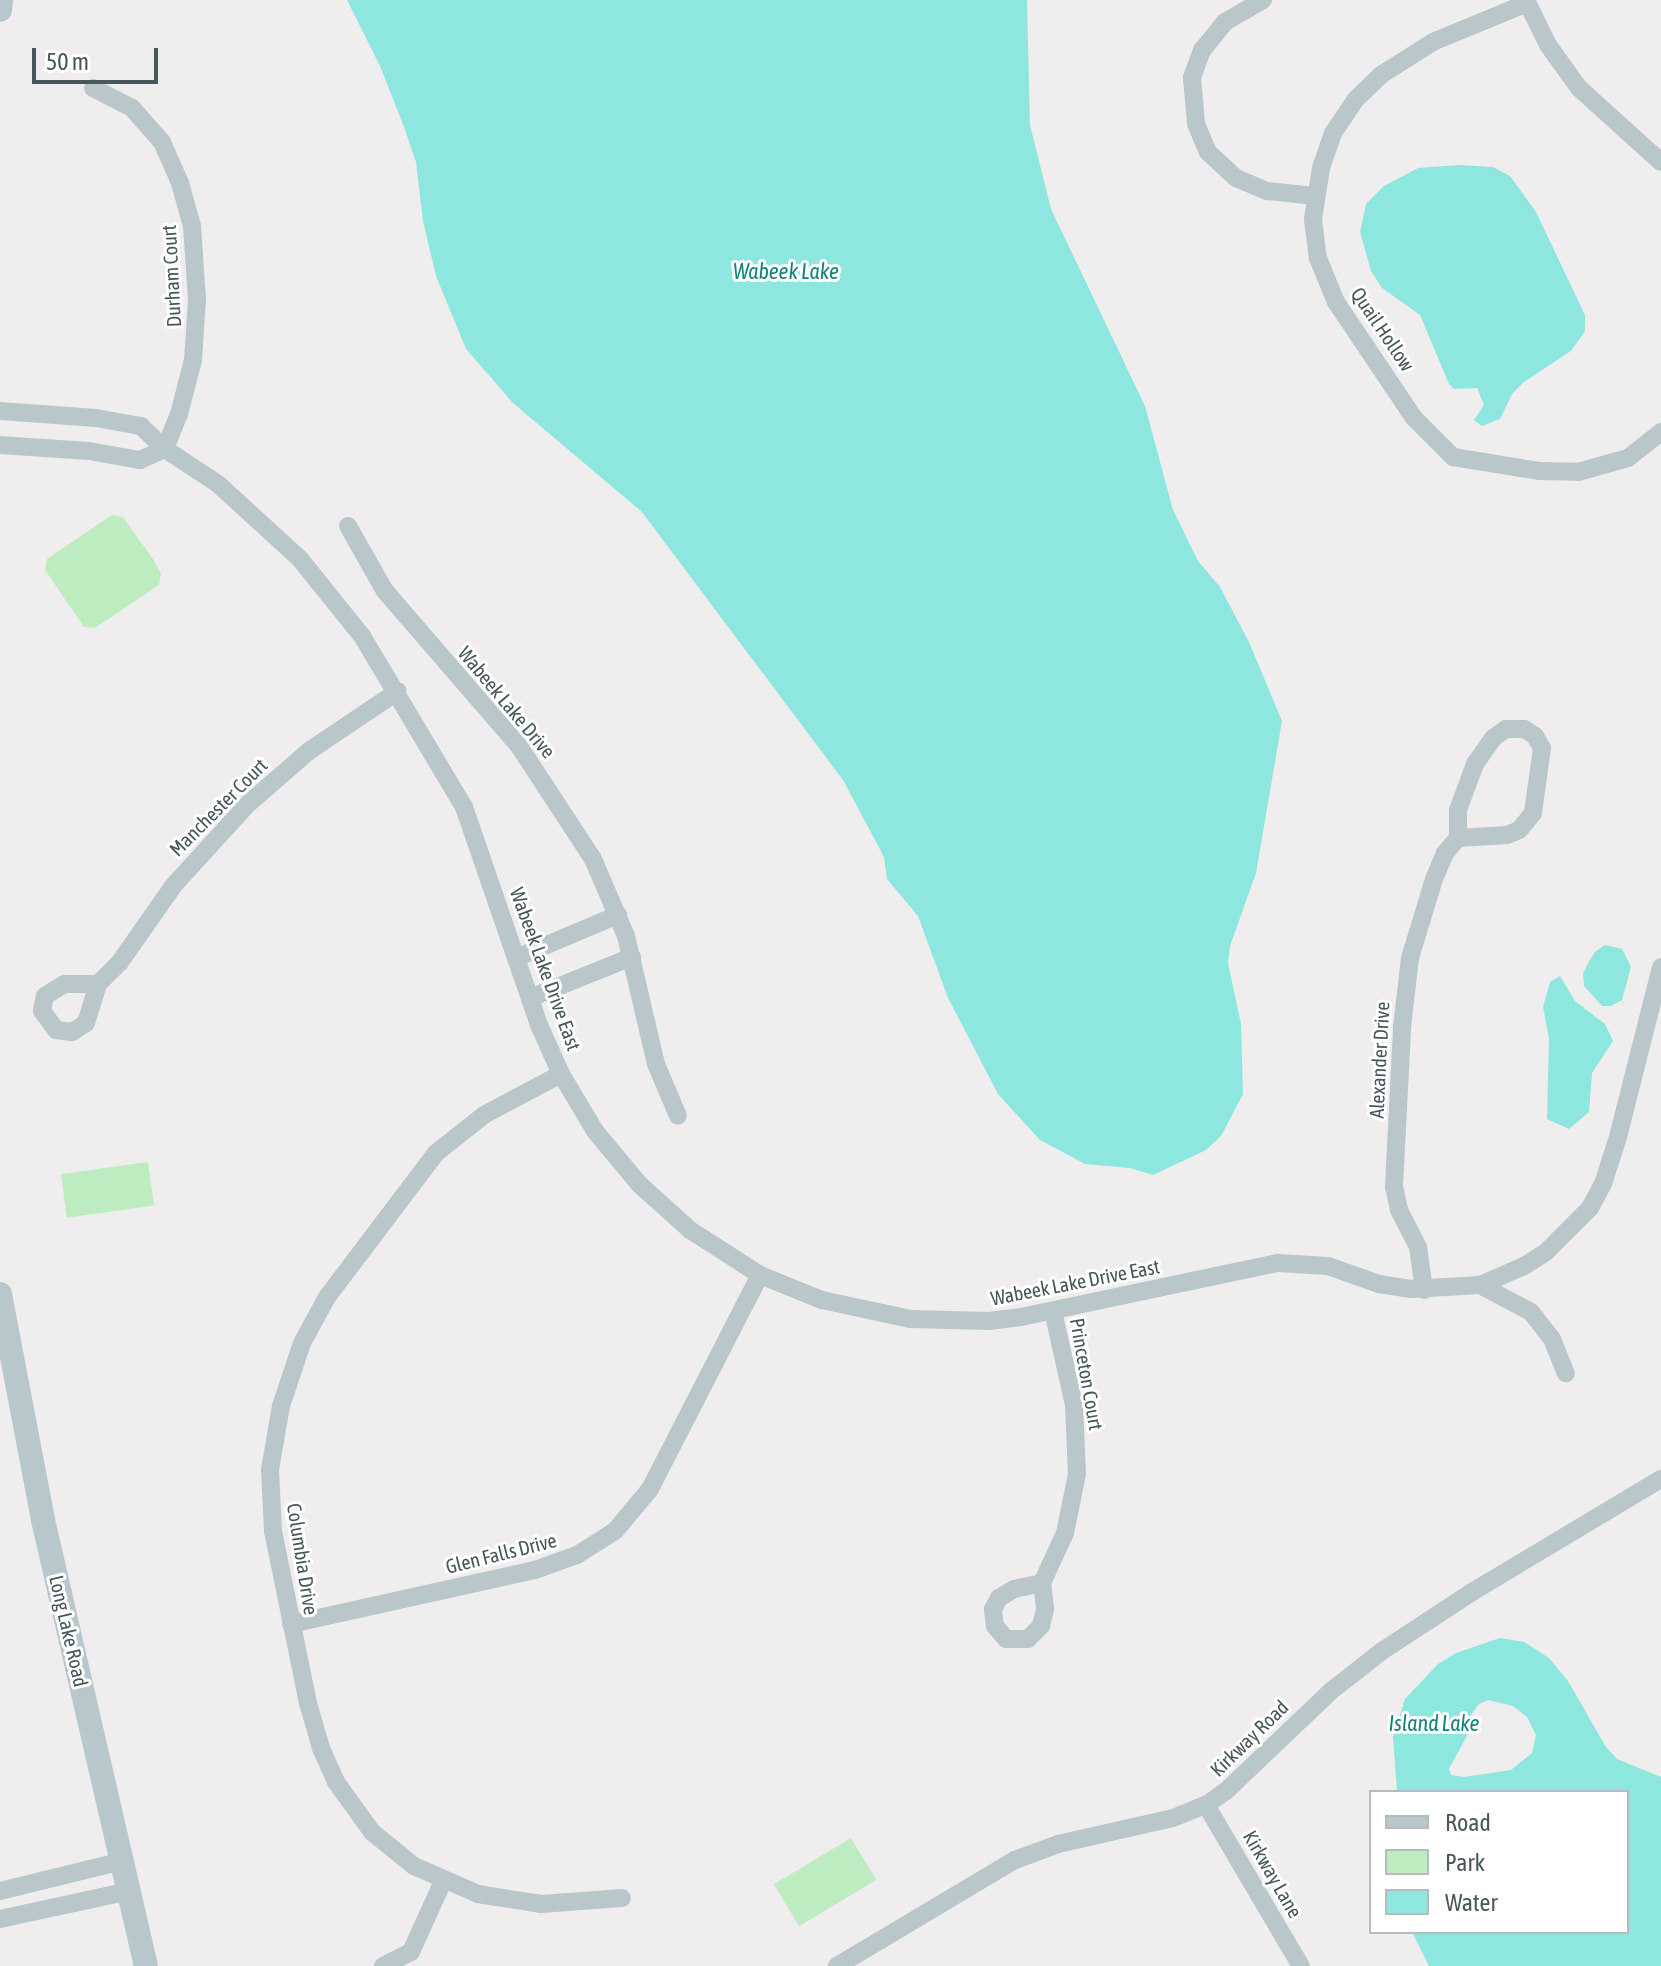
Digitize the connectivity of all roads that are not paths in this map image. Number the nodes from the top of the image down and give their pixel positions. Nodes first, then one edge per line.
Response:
1 (1, 0) edge
2 (1263, 0) edge
3 (1526, 2) edge
4 (0, 10) edge
5 (93, 88) dead end
6 (1661, 162) edge
7 (1315, 196) junction
8 (0, 411) edge
9 (1661, 432) edge
10 (0, 445) edge
11 (165, 449) junction
12 (348, 526) dead end
13 (398, 691) junction
14 (1458, 838) junction
15 (618, 915) junction
16 (632, 957) junction
17 (516, 958) junction
18 (1661, 967) edge
19 (98, 984) dead end
20 (530, 998) junction
21 (1652, 1034) edge
22 (561, 1074) junction
23 (678, 1116) dead end
24 (760, 1275) junction
25 (1480, 1285) junction
26 (1424, 1290) junction
27 (0, 1294) edge
28 (1053, 1311) junction
29 (1566, 1373) dead end
30 (1661, 1479) edge
31 (1042, 1583) dead end
32 (291, 1624) junction
33 (1206, 1805) junction
34 (122, 1861) junction
35 (443, 1881) junction
36 (0, 1891) edge
37 (129, 1891) junction
38 (622, 1898) dead end
39 (0, 1919) edge
40 (413, 1959) edge
41 (146, 1966) edge
42 (383, 1966) edge
43 (837, 1966) edge
44 (1301, 1966) edge

1 - 4 main road
2 - 7 street
3 - 6 street
3 - 7 street, Quail Hollow
5 - 11 street, Durham Court
7 - 9 street, Quail Hollow
8 - 11 street, Wabeek Lake Drive East
10 - 11 street
11 - 13 street, Wabeek Lake Drive East
12 - 15 street, Wabeek Lake Drive
13 - 17 street, Wabeek Lake Drive East
13 - 19 street, Manchester Court
14 - 14 street, Alexander Drive
14 - 26 street, Alexander Drive
15 - 16 street, Wabeek Lake Drive
15 - 17 street
16 - 20 street
16 - 23 street, Wabeek Lake Drive
17 - 20 street, Wabeek Lake Drive East
18 - 21 street, Wabeek Lake Drive East
20 - 22 street, Wabeek Lake Drive East
21 - 25 street, Wabeek Lake Drive East
22 - 24 street, Wabeek Lake Drive East
22 - 32 street, Columbia Drive
24 - 28 street, Wabeek Lake Drive East
24 - 32 street, Glen Falls Drive
25 - 26 street, Wabeek Lake Drive East
25 - 29 street
26 - 28 street, Wabeek Lake Drive East
27 - 34 main road, Long Lake Road
28 - 31 street, Princeton Court
30 - 33 street, Kirkway Road
32 - 35 street, Columbia Drive
33 - 43 street, Kirkway Road
33 - 44 street, Kirkway Lane
34 - 36 street
34 - 37 main road, Long Lake Road
35 - 38 street, Columbia Drive
35 - 40 street
37 - 39 street
37 - 41 main road, Long Lake Road
40 - 42 street

